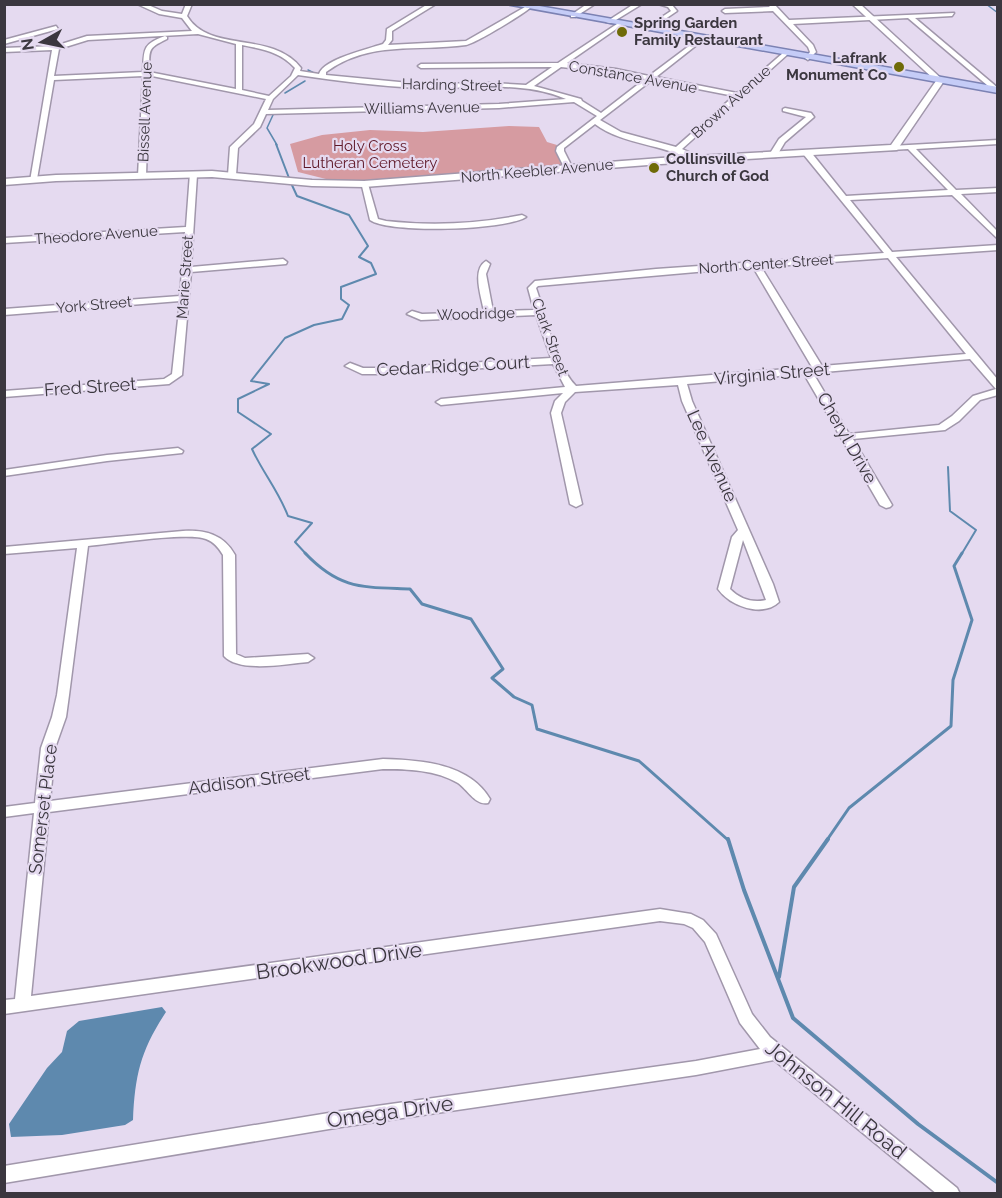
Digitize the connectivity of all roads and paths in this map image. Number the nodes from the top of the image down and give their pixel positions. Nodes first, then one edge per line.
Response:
1 (140, 4) edge
2 (189, 4) edge
3 (433, 4) edge
4 (510, 4) edge
5 (592, 4) edge
6 (639, 4) edge
7 (661, 4) edge
8 (855, 4) edge
9 (772, 7) edge
10 (527, 8) junction
11 (725, 11) dead end
12 (952, 14) dead end
13 (184, 16) junction
14 (573, 16) junction
15 (909, 16) junction
16 (869, 18) junction
17 (609, 22) junction
18 (788, 22) junction
19 (620, 24) junction
20 (56, 28) dead end
21 (647, 29) junction
22 (199, 32) junction
23 (180, 34) junction
24 (701, 39) junction
25 (4, 42) edge
26 (239, 43) junction
27 (381, 47) junction
28 (57, 48) junction
29 (4, 50) edge
30 (785, 54) junction
31 (808, 58) junction
32 (559, 64) junction
33 (922, 65) junction
34 (421, 66) dead end
35 (146, 73) junction
36 (893, 73) junction
37 (297, 74) junction
38 (322, 77) junction
39 (51, 78) junction
40 (648, 78) junction
41 (940, 81) junction
42 (529, 86) junction
43 (997, 90) edge
44 (239, 92) junction
45 (738, 95) junction
46 (270, 99) junction
47 (579, 100) junction
48 (785, 110) dead end
49 (264, 112) junction
50 (598, 118) junction
51 (998, 141) edge
52 (910, 147) junction
53 (894, 148) junction
54 (677, 150) junction
55 (807, 153) junction
56 (772, 155) junction
57 (697, 159) junction
58 (569, 169) junction
59 (193, 175) junction
60 (232, 175) junction
61 (142, 176) junction
62 (33, 179) junction
63 (4, 182) edge
64 (364, 184) junction
65 (998, 190) edge
66 (954, 192) junction
67 (844, 198) junction
68 (522, 217) dead end
69 (188, 229) junction
70 (998, 237) edge
71 (4, 241) edge
72 (998, 248) edge
73 (890, 255) junction
74 (283, 262) dead end
75 (486, 264) dead end
76 (756, 265) junction
77 (187, 270) junction
78 (535, 284) joint
79 (184, 298) junction
80 (4, 312) edge
81 (540, 312) junction
82 (412, 314) dead end
83 (489, 314) junction
84 (970, 356) junction
85 (557, 361) junction
86 (350, 366) dead end
87 (819, 370) junction
88 (807, 371) junction
89 (175, 378) joint
90 (682, 382) junction
91 (998, 387) edge
92 (573, 388) junction
93 (998, 393) edge
94 (4, 394) edge
95 (441, 402) dead end
96 (846, 437) junction
97 (178, 451) dead end
98 (4, 473) edge
99 (576, 504) dead end
100 (886, 505) dead end
101 (744, 530) junction
102 (84, 543) junction
103 (4, 551) edge
104 (308, 658) dead end
105 (483, 799) dead end
106 (41, 808) junction
107 (4, 812) edge
108 (674, 915) joint
109 (22, 1005) junction
110 (4, 1007) edge
111 (775, 1053) junction
112 (4, 1175) edge
113 (951, 1194) edge

1 - 13 street
2 - 13 street
3 - 27 street
4 - 10 main road
5 - 14 street
6 - 17 street
7 - 21 street
8 - 16 street
9 - 11 street
9 - 18 street
10 - 14 main road
10 - 27 street
12 - 15 street
13 - 22 street
14 - 17 main road
15 - 16 street
15 - 43 street
16 - 18 street
16 - 33 street
17 - 19 main road
18 - 31 street
19 - 21 main road
19 - 32 street
20 - 25 street
21 - 24 main road
22 - 23 street
22 - 26 street
23 - 28 street
23 - 35 street, Bissell Avenue
24 - 30 main road
24 - 40 street
26 - 37 street
26 - 44 street
27 - 38 street
28 - 29 street
28 - 39 street
30 - 31 main road
30 - 45 street, Brown Avenue
31 - 36 main road
32 - 34 street, Constance Avenue
32 - 40 street, Constance Avenue
32 - 42 street
33 - 36 main road
33 - 41 street
35 - 39 street
35 - 44 street
35 - 61 street, Bissell Avenue
36 - 41 main road
37 - 38 street, Harding Street
37 - 46 street
38 - 42 street, Harding Street
39 - 62 street
40 - 45 street, Constance Avenue
40 - 50 street
41 - 43 main road
41 - 53 street
42 - 47 street, Harding Street
44 - 46 street
45 - 54 street, Brown Avenue
46 - 49 street
47 - 49 street, Williams Avenue
47 - 50 street, Harding Street
48 - 56 street
49 - 60 street
50 - 54 street, Harding Street
50 - 58 street
51 - 52 street, North Keebler Avenue
52 - 53 street, North Keebler Avenue
52 - 66 street
53 - 55 street, North Keebler Avenue
54 - 57 street, Harding Street
55 - 56 street, North Keebler Avenue
55 - 67 street
56 - 57 street, North Keebler Avenue
57 - 58 street, North Keebler Avenue
58 - 64 street, North Keebler Avenue
59 - 60 street, North Keebler Avenue
59 - 61 street, North Keebler Avenue
59 - 69 street, Marie Street
60 - 64 street, North Keebler Avenue
61 - 62 street, North Keebler Avenue
62 - 63 street, North Keebler Avenue
64 - 68 street
65 - 66 street
66 - 67 street
66 - 70 street
67 - 73 street
69 - 71 street, Theodore Avenue
69 - 77 street, Marie Street
72 - 73 street, North Center Street
73 - 76 street, North Center Street
73 - 84 street
74 - 77 street
75 - 83 street
76 - 78 street, North Center Street
76 - 87 street
77 - 79 street, Marie Street
78 - 81 street, Clark Street
79 - 80 street, York Street
79 - 89 street, Marie Street
81 - 83 street, Woodridge
81 - 85 street, Clark Street
82 - 83 street, Woodridge
84 - 87 street, Virginia Street
84 - 91 street
85 - 86 street, Cedar Ridge Court
85 - 92 street, Clark Street
87 - 88 street, Virginia Street
88 - 90 street, Virginia Street
88 - 96 street, Cheryl Drive
89 - 94 street, Fred Street
90 - 92 street, Virginia Street
90 - 101 street, Lee Avenue
92 - 95 street, Cedar Ridge Court
92 - 99 street
93 - 96 street
96 - 100 street, Cheryl Drive
97 - 98 street
101 - 101 street, Lee Avenue
102 - 103 street
102 - 104 street
102 - 106 street, Somerset Place
105 - 106 street, Addison Street
106 - 107 street, Addison Street
106 - 109 street, Somerset Place
108 - 109 street, Brookwood Drive
108 - 111 street, Johnson Hill Road
109 - 110 street, Brookwood Drive
111 - 112 street, Omega Drive
111 - 113 street, Johnson Hill Road

